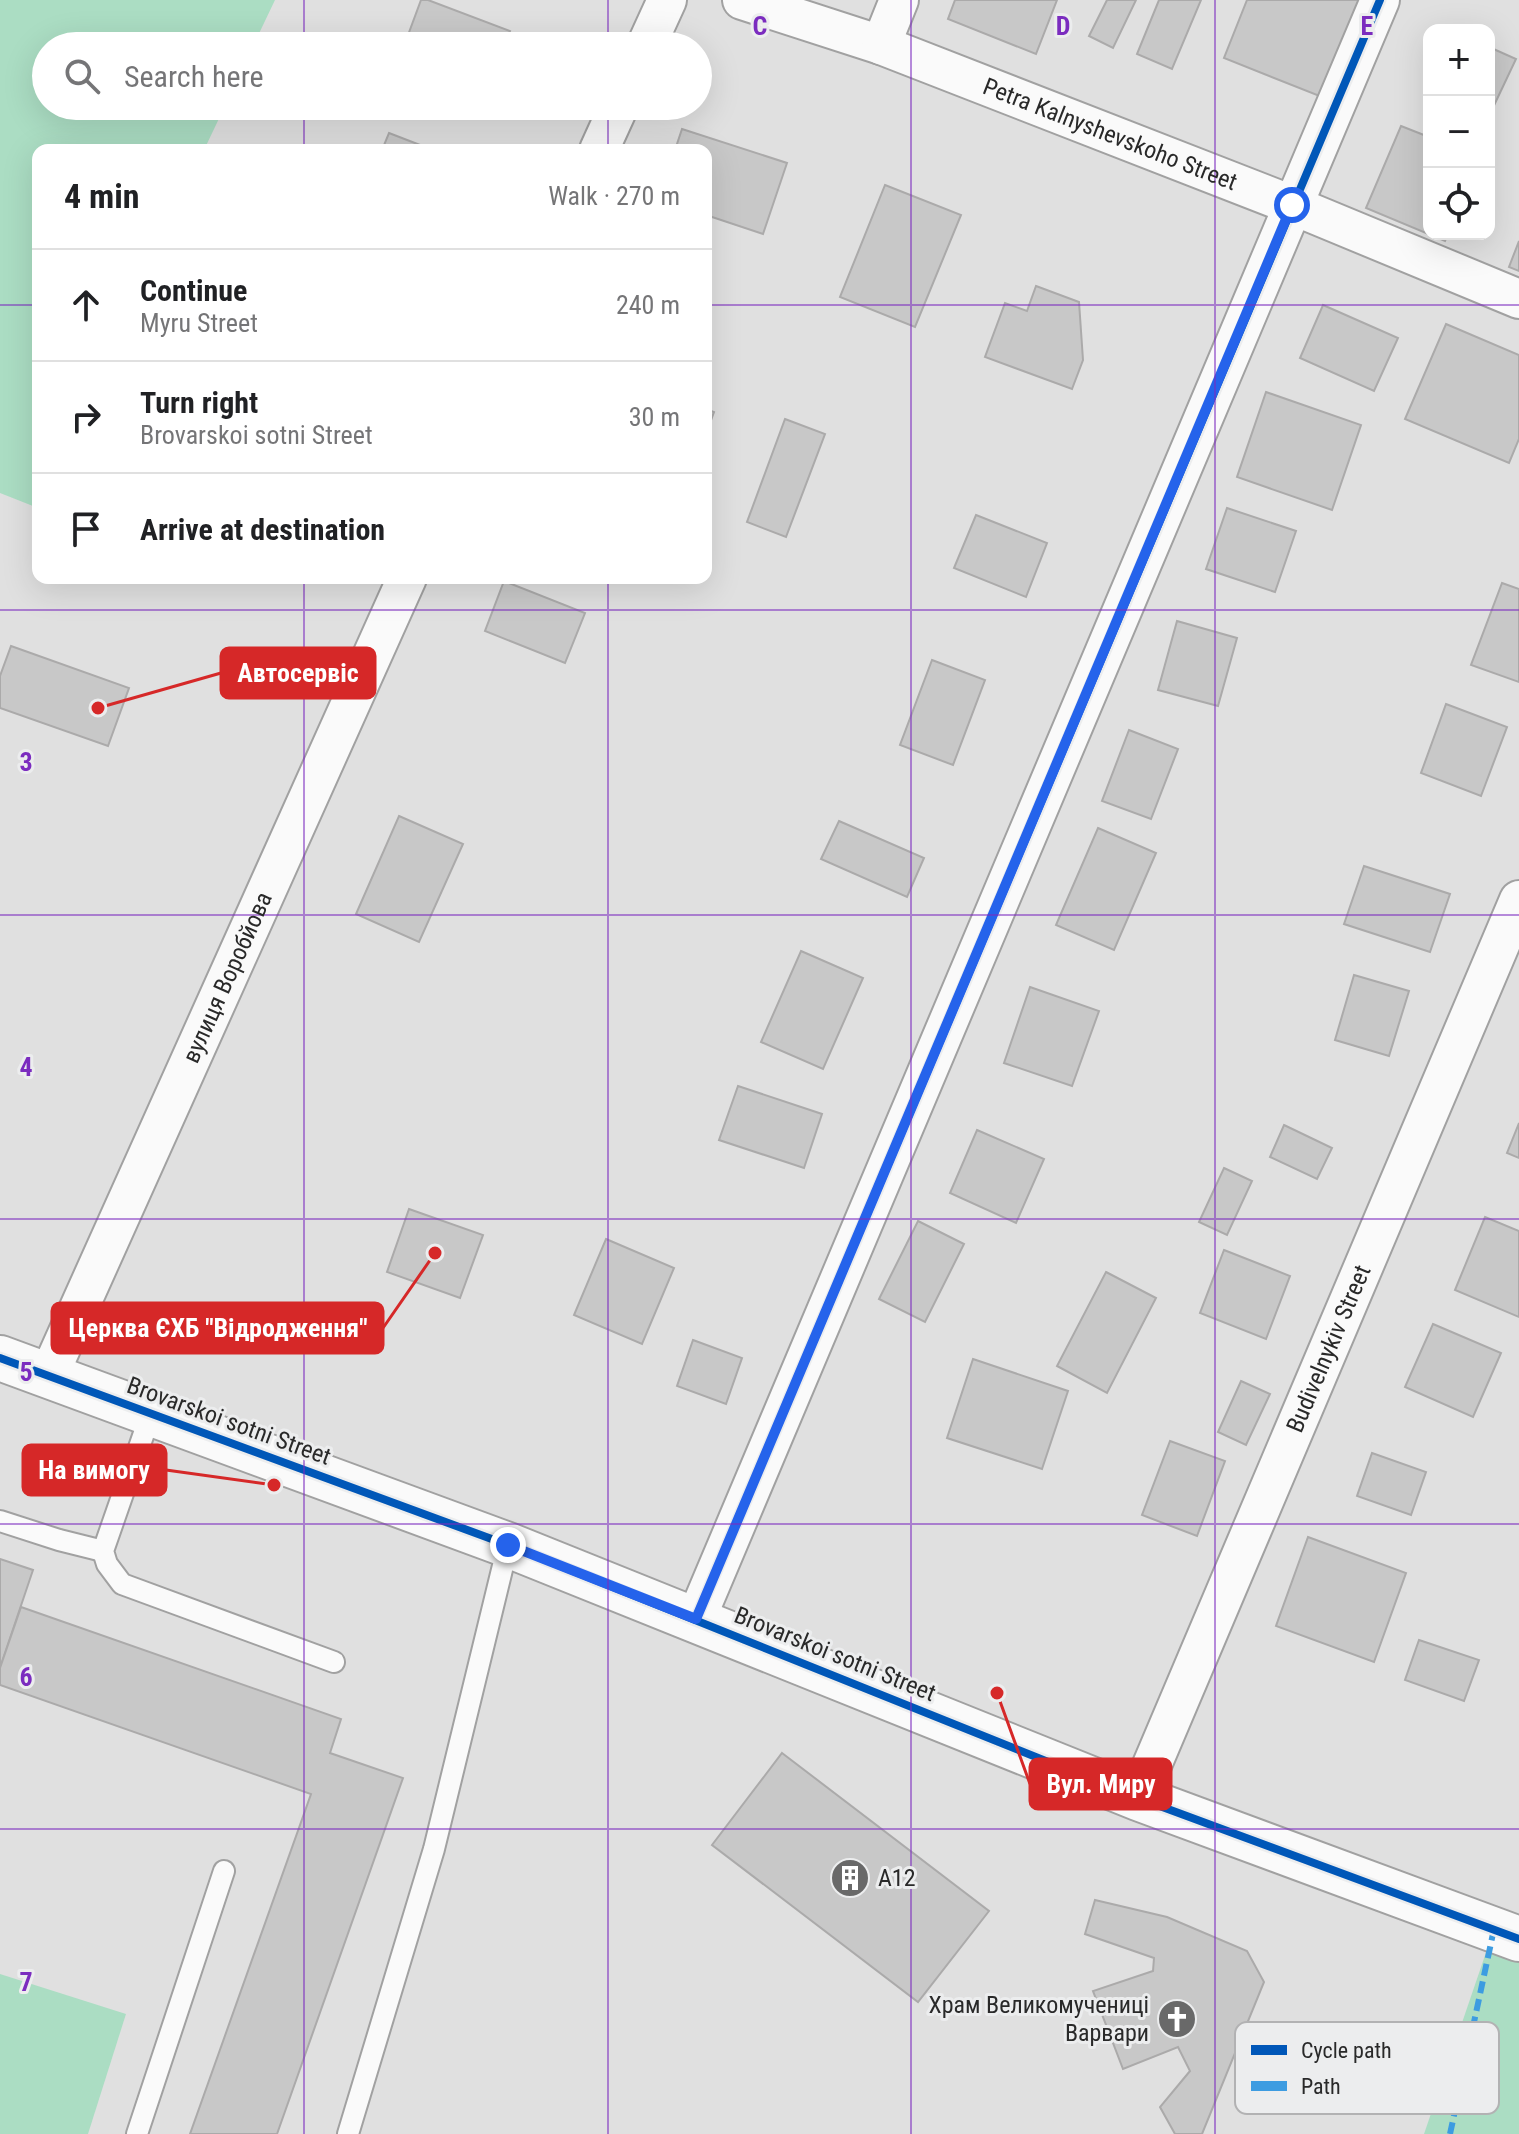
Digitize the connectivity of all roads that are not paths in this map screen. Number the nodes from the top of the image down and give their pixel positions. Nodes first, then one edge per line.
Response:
1 (667, 0) edge
2 (742, 0) edge
3 (899, 0) edge
4 (1380, 0) edge
5 (652, 32) edge
6 (881, 45) junction
7 (613, 120) edge
8 (602, 144) edge
9 (1292, 205) junction
10 (1519, 299) edge
11 (404, 584) edge
12 (1519, 900) edge
13 (0, 1358) edge
14 (48, 1377) junction
15 (151, 1413) junction
16 (0, 1521) edge
17 (508, 1545) junction
18 (103, 1551) junction
19 (696, 1619) junction
20 (334, 1662) dead end
21 (1138, 1798) junction
22 (224, 1871) dead end
23 (1519, 1939) edge
24 (137, 2134) edge
25 (348, 2134) edge

1 - 5 street
2 - 6 street, Petra Kalnyshevskoho Street
3 - 6 street
4 - 9 street
6 - 9 street, Petra Kalnyshevskoho Street
7 - 8 street
9 - 10 street, Petra Kalnyshevskoho Street
9 - 19 street
11 - 14 street, вулиця Воробйова
12 - 21 street, Budivelnykiv Street
13 - 14 street, Brovarskoi sotni Street
14 - 15 street, Brovarskoi sotni Street
15 - 17 street, Brovarskoi sotni Street
15 - 18 lane
16 - 18 lane
17 - 19 street, Brovarskoi sotni Street
17 - 25 lane
18 - 20 lane
19 - 21 street, Brovarskoi sotni Street
21 - 23 street, Brovarskoi sotni Street
22 - 24 lane

